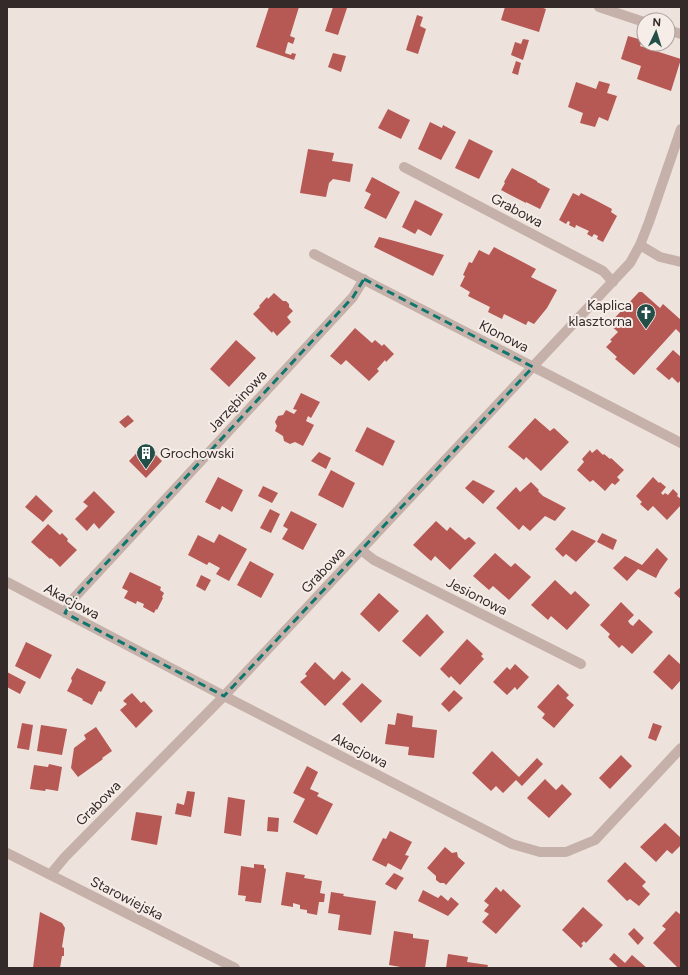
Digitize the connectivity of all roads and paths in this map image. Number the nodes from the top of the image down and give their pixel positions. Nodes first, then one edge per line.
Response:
1 (599, 7) edge
2 (636, 19) edge
3 (681, 129) edge
4 (404, 167) dead end
5 (640, 245) junction
6 (314, 254) dead end
7 (681, 262) edge
8 (364, 279) junction
9 (613, 282) junction
10 (533, 367) junction
11 (681, 443) edge
12 (361, 550) junction
13 (7, 582) edge
14 (65, 613) junction
15 (581, 664) dead end
16 (224, 696) junction
17 (681, 748) edge
18 (7, 853) edge
19 (50, 875) junction
20 (235, 968) edge

1 - 2 street
3 - 5 street, Grabowa
4 - 9 street, Grabowa
5 - 7 street
5 - 9 street, Grabowa
6 - 8 street, Klonowa
8 - 10 street, Klonowa
8 - 14 street, Jarzębinowa
9 - 10 street, Grabowa
10 - 11 street, Klonowa
10 - 12 street, Grabowa
12 - 15 street, Jesionowa
12 - 16 street, Grabowa
13 - 14 street, Akacjowa
14 - 16 street, Akacjowa
16 - 17 street, Akacjowa
16 - 19 street, Grabowa
18 - 19 street, Starowiejska
19 - 20 street, Starowiejska

